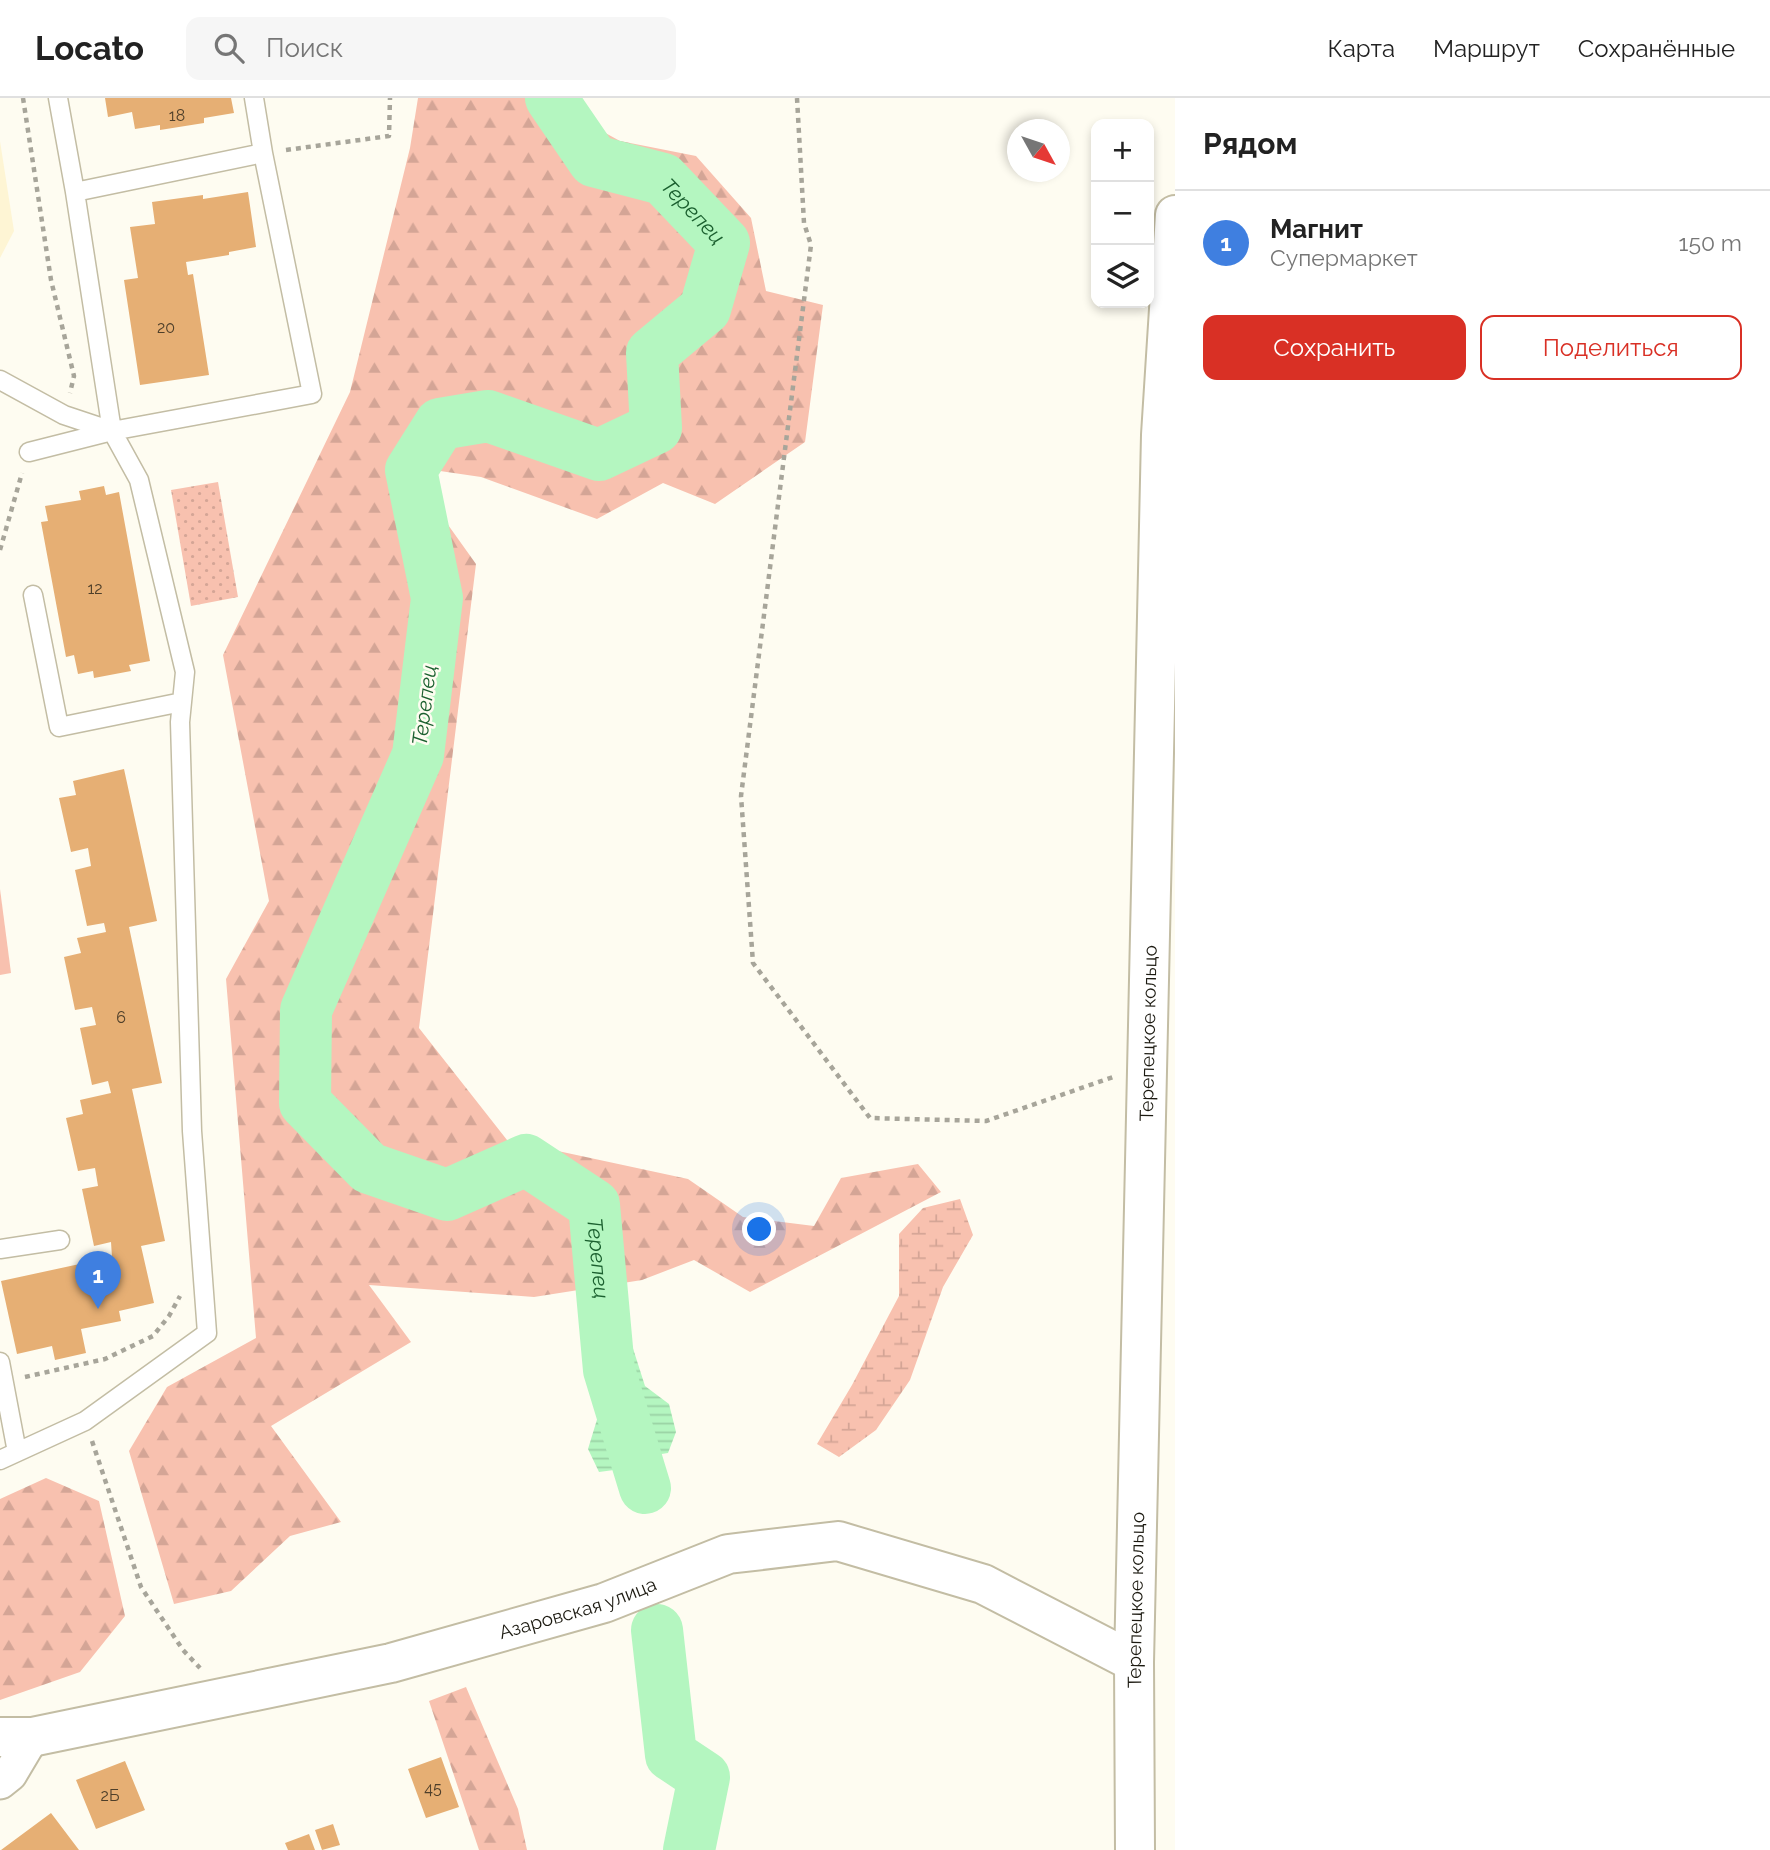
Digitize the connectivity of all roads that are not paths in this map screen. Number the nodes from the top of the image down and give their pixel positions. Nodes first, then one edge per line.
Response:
1 (58, 98) edge
2 (254, 98) edge
3 (263, 153) junction
4 (75, 192) junction
5 (1175, 215) edge
6 (0, 380) edge
7 (111, 431) junction
8 (29, 452) road end
9 (33, 595) dead end
10 (182, 702) junction
11 (60, 1240) dead end
12 (0, 1250) edge
13 (0, 1362) edge
14 (17, 1452) junction
15 (0, 1460) edge
16 (1134, 1662) junction
17 (16, 1737) edge
18 (0, 1782) edge
19 (1135, 1850) edge

1 - 4 lane
2 - 3 lane
3 - 4 lane
3 - 7 lane
4 - 7 lane
5 - 16 street, Терепецкое кольцо
6 - 7 lane
7 - 8 lane
7 - 10 lane
9 - 10 lane
10 - 14 lane
11 - 12 lane
13 - 14 lane
14 - 15 lane
16 - 17 street, Азаровская улица
16 - 19 street, Терепецкое кольцо
17 - 18 street

